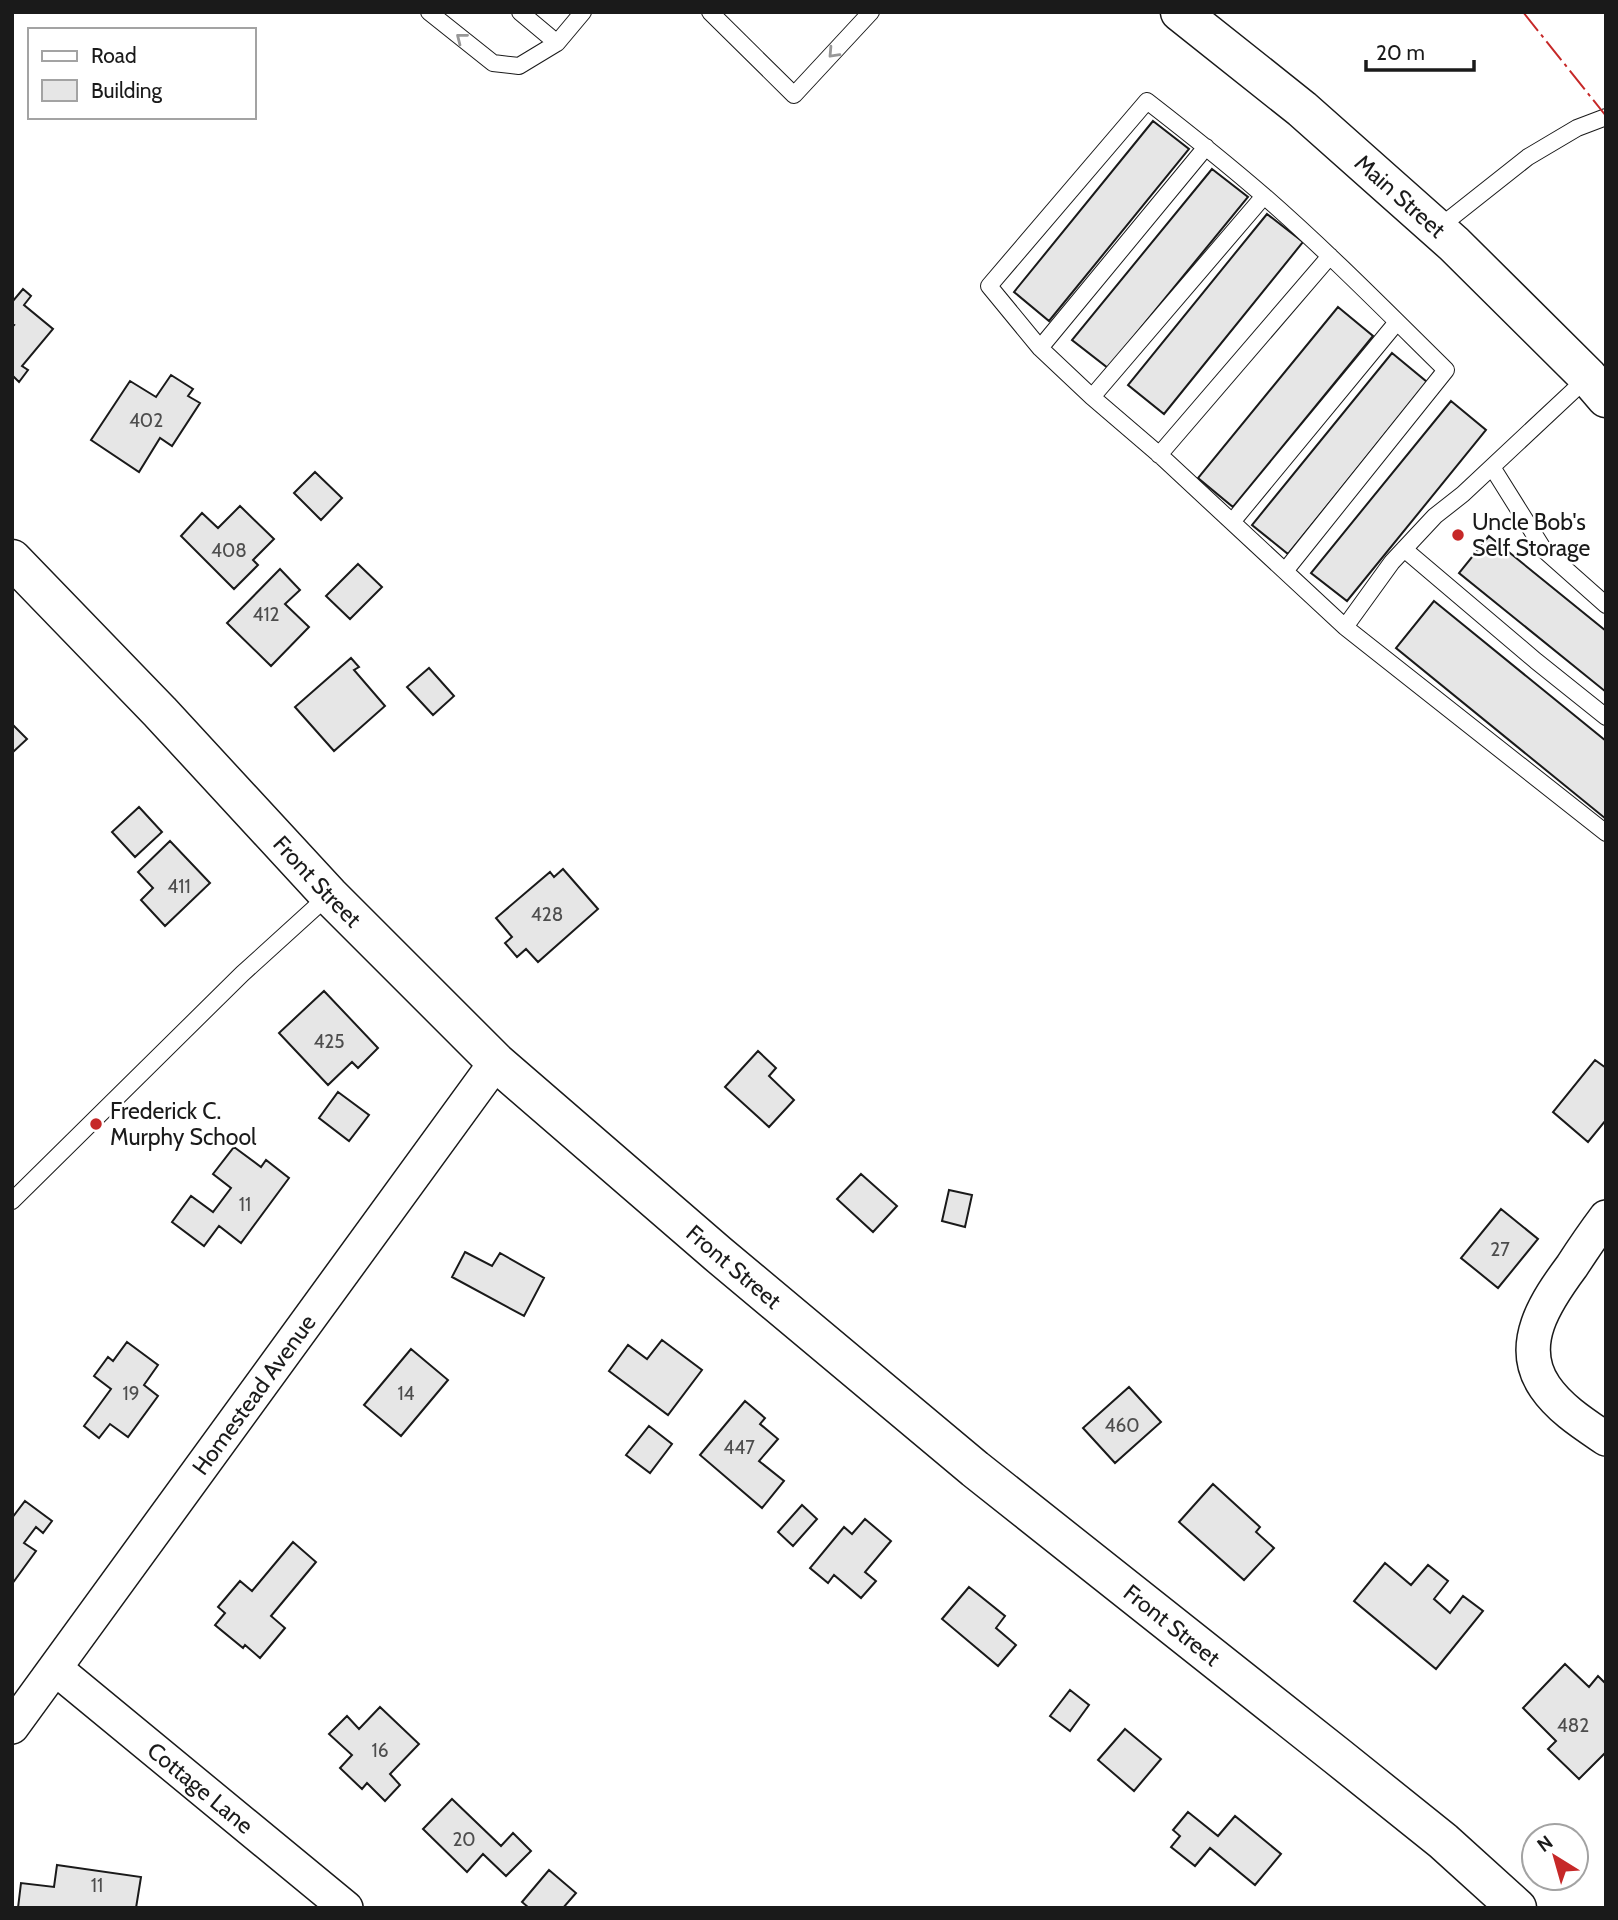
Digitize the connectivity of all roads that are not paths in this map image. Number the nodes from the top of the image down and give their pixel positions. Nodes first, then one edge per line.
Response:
1 (429, 12) edge
2 (520, 12) edge
3 (583, 12) edge
4 (710, 12) edge
5 (871, 12) edge
6 (1180, 12) edge
7 (557, 43) junction
8 (1606, 117) edge
9 (1206, 147) junction
10 (1264, 196) junction
11 (1437, 229) junction
12 (1330, 256) junction
13 (1397, 322) junction
14 (1040, 348) junction
15 (1597, 388) edge
16 (1092, 397) junction
17 (1160, 455) junction
18 (1492, 467) junction
19 (1233, 522) junction
20 (1404, 549) junction
21 (12, 559) edge
22 (1285, 571) junction
23 (1606, 605) edge
24 (1345, 627) junction
25 (1606, 716) edge
26 (1606, 833) edge
27 (329, 895) junction
28 (496, 1062) junction
29 (12, 1201) edge
30 (1606, 1217) edge
31 (1606, 1438) edge
32 (56, 1669) junction
33 (12, 1727) edge
34 (346, 1908) edge
35 (1517, 1908) edge

7 -> 1 lane
2 - 7 lane
3 - 7 lane
5 -> 4 lane
6 - 11 street, Main Street
8 - 11 lane
9 - 10 lane
9 - 14 lane
9 - 14 lane
10 - 12 lane
10 - 16 lane
11 - 15 street, Main Street
12 - 13 lane
12 - 17 lane
13 - 19 lane
13 - 22 lane
14 - 16 lane
15 - 18 lane
16 - 17 lane
17 - 19 lane
18 - 20 lane
18 - 23 lane
19 - 22 lane
20 - 24 lane
20 - 25 lane
21 - 27 street, Front Street
22 - 24 lane
24 - 26 lane
27 - 28 street, Front Street
27 - 29 lane
28 - 32 street, Homestead Avenue
28 - 35 street, Front Street
30 - 31 street
32 - 33 street, Homestead Avenue
32 - 34 street, Cottage Lane

